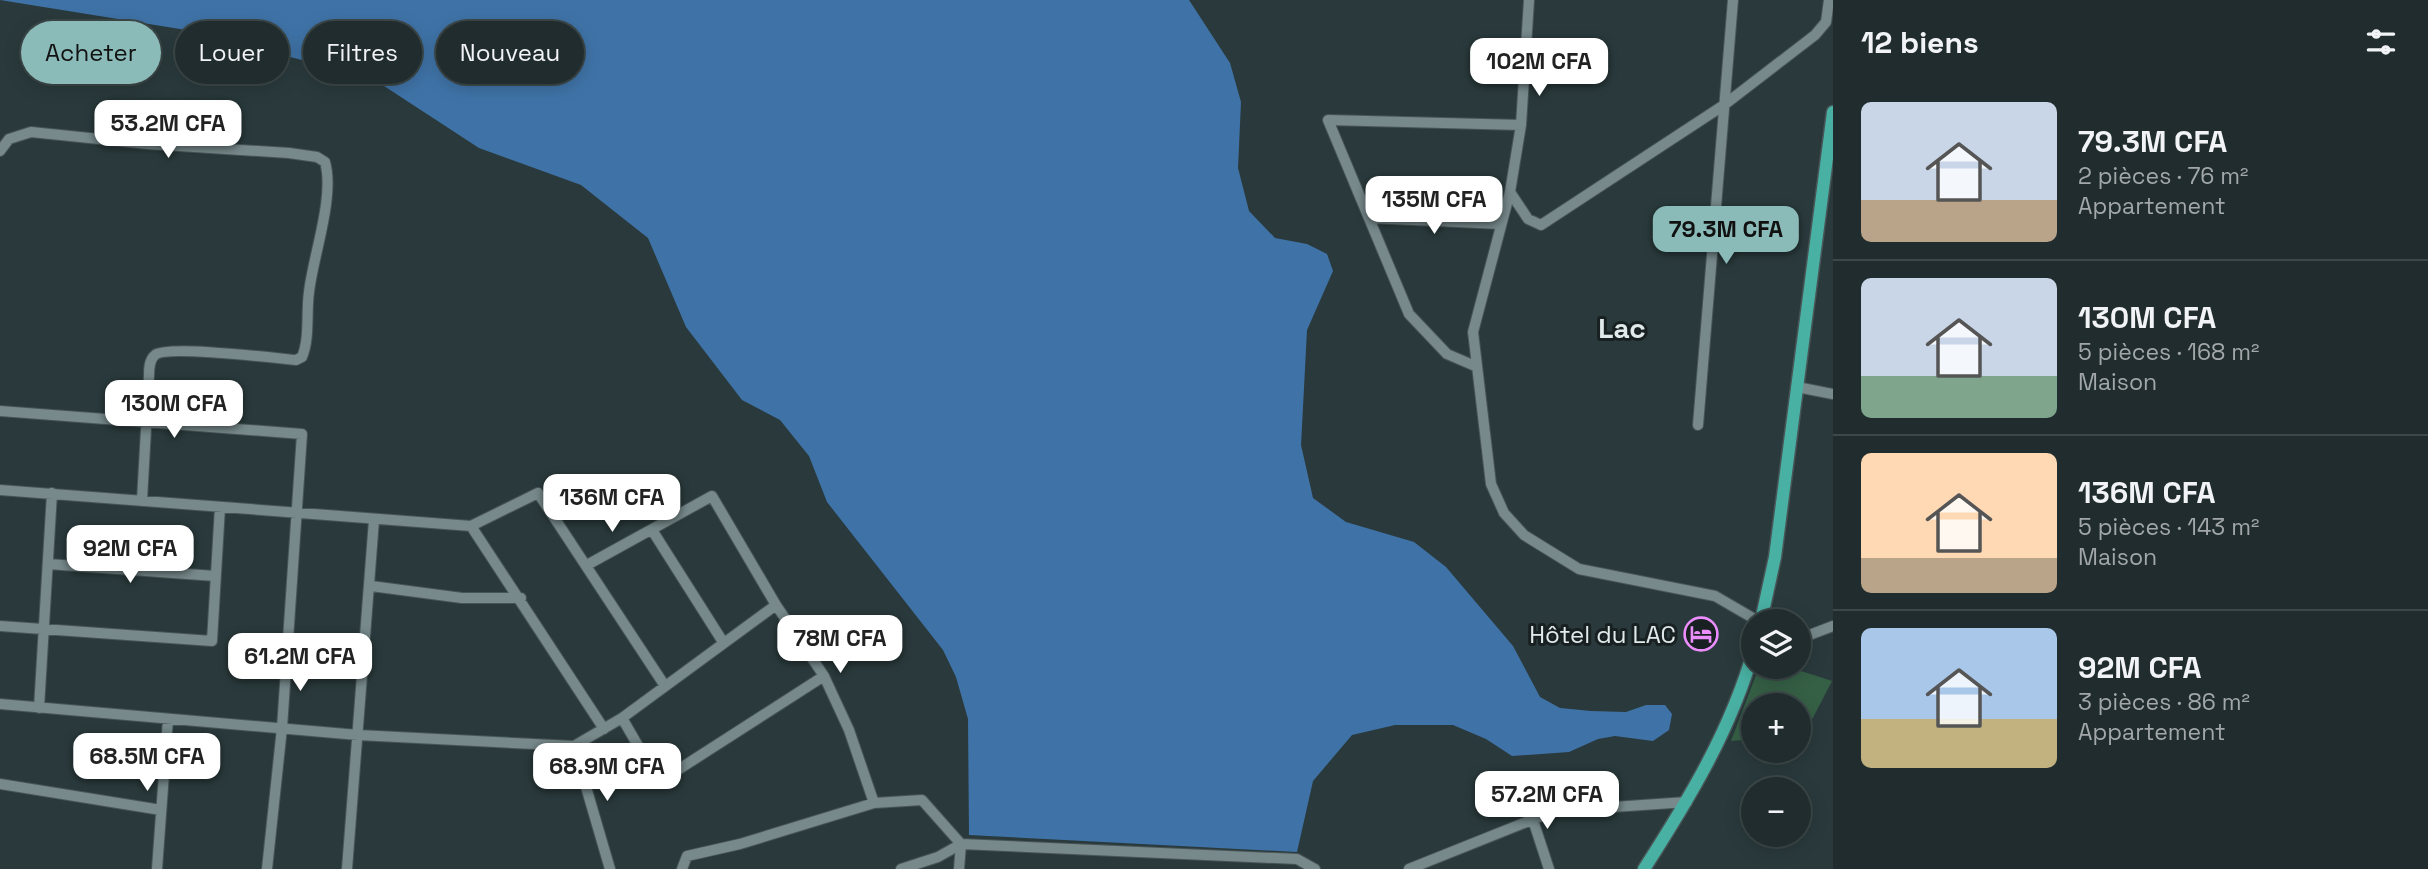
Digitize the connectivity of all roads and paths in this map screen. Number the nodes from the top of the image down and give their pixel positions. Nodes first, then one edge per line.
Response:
1 (1529, 0) edge
2 (1733, 0) edge
3 (1829, 0) edge
4 (1724, 105) junction
5 (1833, 112) edge
6 (1521, 125) junction
7 (0, 150) edge
8 (1510, 192) junction
9 (1369, 218) junction
10 (1501, 224) junction
11 (1475, 366) junction
12 (1797, 387) junction
13 (1833, 394) edge
14 (0, 411) edge
15 (145, 422) junction
16 (1698, 425) dead end
17 (0, 490) edge
18 (52, 494) junction
19 (142, 500) junction
20 (220, 507) junction
21 (294, 514) junction
22 (374, 520) junction
23 (471, 526) junction
24 (652, 530) junction
25 (48, 564) junction
26 (587, 565) junction
27 (215, 576) junction
28 (371, 586) junction
29 (521, 598) junction
30 (776, 604) junction
31 (1762, 609) edge
32 (1741, 611) edge
33 (0, 626) edge
34 (1833, 626) edge
35 (44, 629) junction
36 (1811, 634) edge
37 (723, 642) junction
38 (824, 676) junction
39 (1743, 679) edge
40 (665, 686) junction
41 (0, 704) edge
42 (39, 708) junction
43 (622, 718) junction
44 (168, 719) junction
45 (282, 728) junction
46 (604, 729) junction
47 (358, 735) junction
48 (574, 746) junction
49 (0, 784) edge
50 (1687, 802) junction
51 (874, 803) junction
52 (161, 810) junction
53 (1533, 820) junction
54 (961, 844) junction
55 (157, 869) edge
56 (267, 869) edge
57 (347, 869) edge
58 (610, 869) edge
59 (682, 869) edge
60 (901, 869) edge
61 (959, 869) edge
62 (1315, 869) edge
63 (1409, 869) edge
64 (1549, 869) edge
65 (1644, 869) edge

1 - 6 street
2 - 4 street
3 - 4 street
4 - 8 street
4 - 16 street
5 - 12 main road
6 - 8 street
6 - 9 street
7 - 15 street
8 - 10 street
9 - 10 street
9 - 11 street
10 - 11 street
11 - 32 street
12 - 13 street
12 - 31 main road
14 - 15 street
15 - 19 street
15 - 21 street
17 - 18 street
18 - 19 street
18 - 25 street
19 - 20 street
20 - 21 street
20 - 27 street
21 - 22 street
21 - 45 street
22 - 23 street
22 - 28 street
23 - 26 street
23 - 29 street
24 - 26 street
24 - 30 street
24 - 37 street
25 - 27 street
25 - 35 street
26 - 40 street
27 - 35 street
28 - 29 street
28 - 47 street
29 - 46 street
30 - 37 street
30 - 38 street
33 - 35 street
34 - 36 street
35 - 42 street
37 - 40 street
38 - 43 street
38 - 51 street
39 - 50 main road
40 - 43 street
41 - 42 street
42 - 44 street
43 - 46 street
44 - 45 street
44 - 52 street
45 - 47 street
45 - 56 street
46 - 48 street
47 - 48 street
47 - 57 street
48 - 58 street
49 - 52 street
50 - 53 street
50 - 65 main road
51 - 54 street
51 - 59 street
52 - 55 street
53 - 63 street
53 - 64 street
54 - 60 street
54 - 61 street
54 - 62 street

